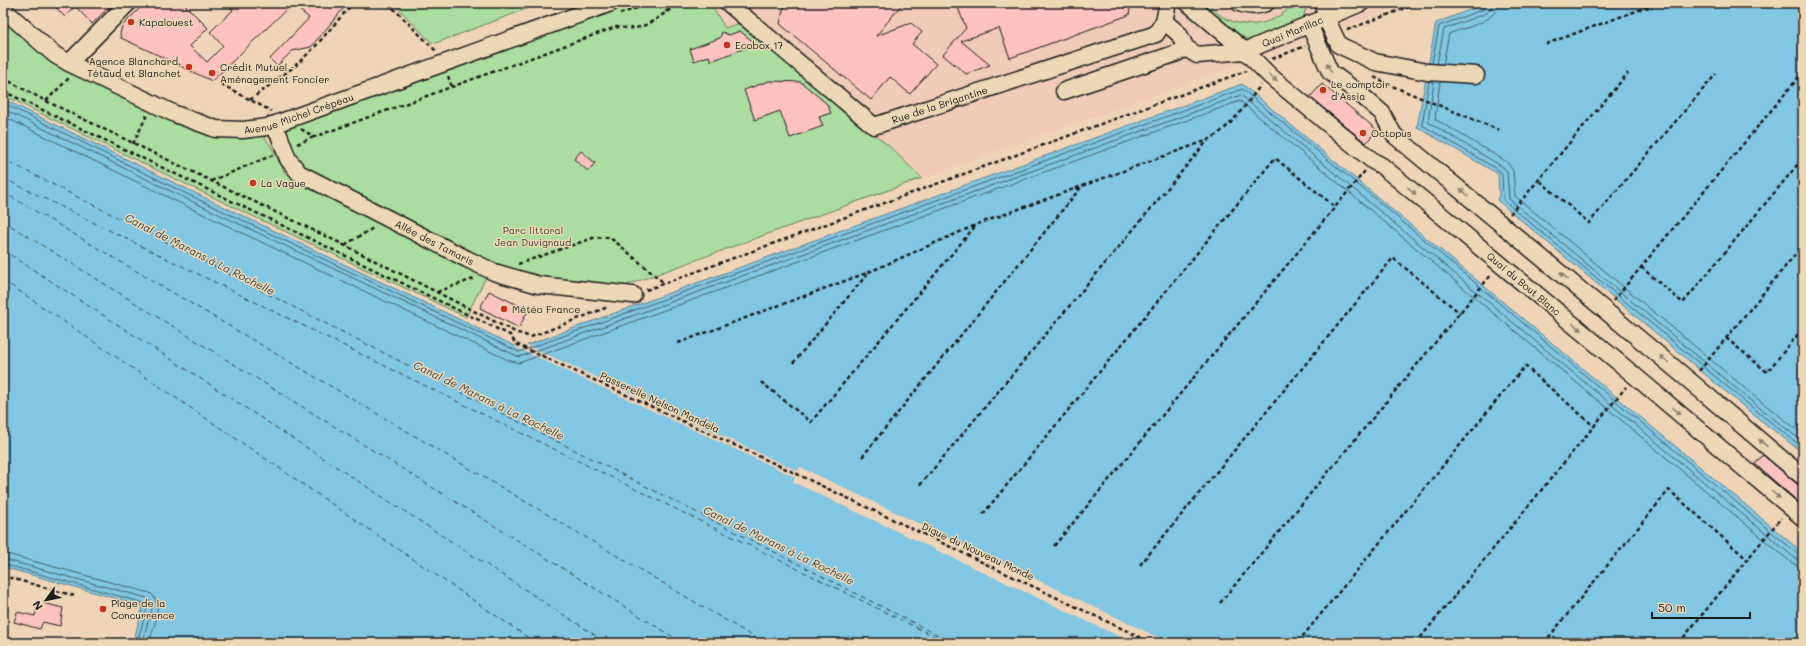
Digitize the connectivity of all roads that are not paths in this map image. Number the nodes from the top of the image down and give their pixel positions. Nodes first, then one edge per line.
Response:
1 (128, 3) edge
2 (611, 3) edge
3 (1168, 3) edge
4 (1188, 3) edge
5 (1239, 3) edge
6 (1266, 3) edge
7 (1361, 3) edge
8 (733, 4) edge
9 (3, 9) edge
10 (1324, 10) edge
11 (1164, 21) junction
12 (1309, 24) junction
13 (1186, 48) junction
14 (1245, 50) junction
15 (74, 66) junction
16 (1476, 75) dead end
17 (1064, 91) dead end
18 (272, 125) junction
19 (634, 295) road end
20 (1803, 478) edge
21 (1803, 518) edge

1 - 15 street
2 - 18 street, Avenue Michel Crépeau
3 - 11 street, Rue de la Brigantine
4 - 14 street, Quai du Bout Blanc
5 - 6 street
7 - 10 street, Quai Marillac
8 - 11 street, Rue de la Brigantine
9 - 15 street, Avenue Michel Crépeau
10 - 12 street, Quai Marillac
10 - 16 street
11 - 13 street
12 - 14 street, Quai Marillac
20 -> 12 street
13 - 14 street, Quai Marillac
13 - 17 street
14 -> 21 street, Quai du Bout Blanc
15 - 18 street, Avenue Michel Crépeau
18 - 19 street, Allée des Tamaris

